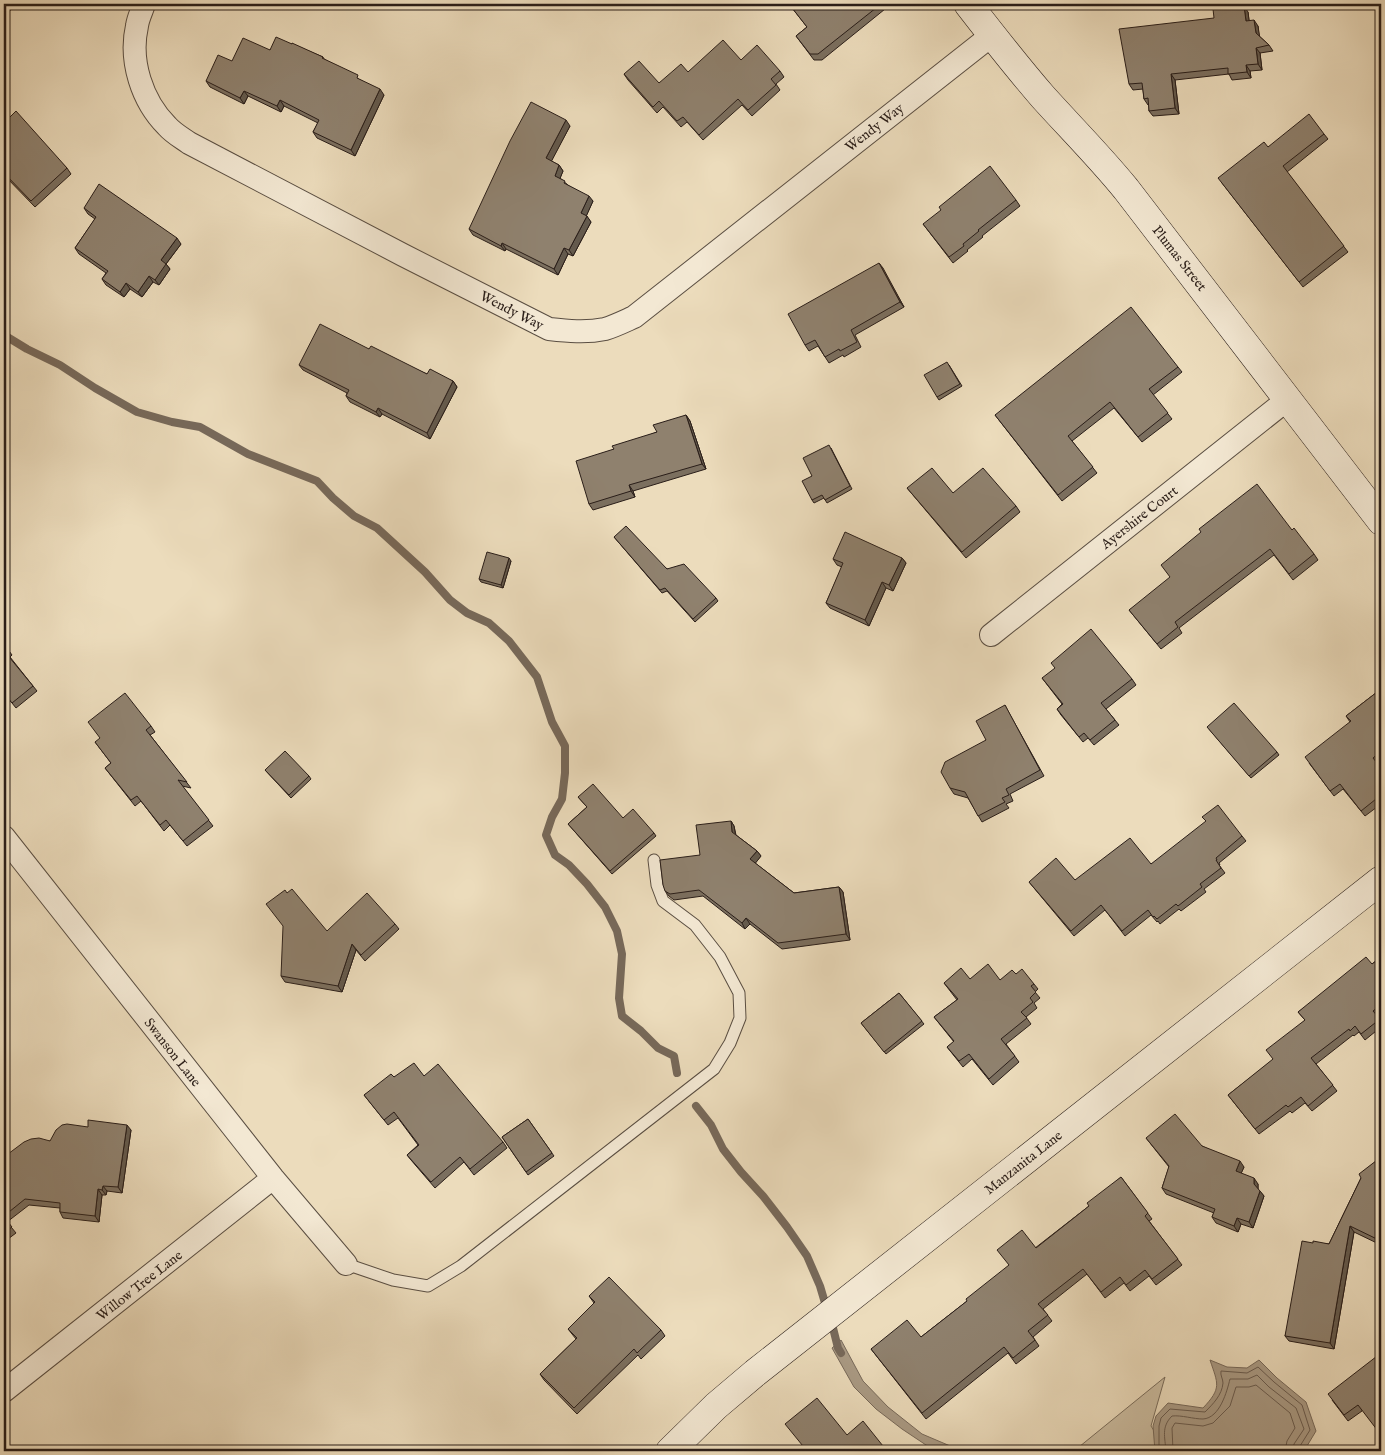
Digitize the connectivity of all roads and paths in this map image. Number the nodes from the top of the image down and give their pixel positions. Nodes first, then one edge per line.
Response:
1 (144, 4) edge
2 (968, 4) edge
3 (992, 34) junction
4 (1288, 399) junction
5 (1381, 521) edge
6 (991, 635) dead end
7 (4, 837) edge
8 (654, 860) dead end
9 (1381, 880) edge
10 (273, 1178) junction
11 (346, 1264) joint
12 (4, 1391) edge
13 (670, 1451) edge

1 - 3 street, Wendy Way
2 - 3 street, Plumas Street
3 - 4 street, Plumas Street
4 - 5 street, Plumas Street
4 - 6 street, Ayershire Court
7 - 10 street, Swanson Lane
8 - 11 lane
9 - 13 street, Manzanita Lane
10 - 11 street, Swanson Lane
10 - 12 street, Willow Tree Lane

